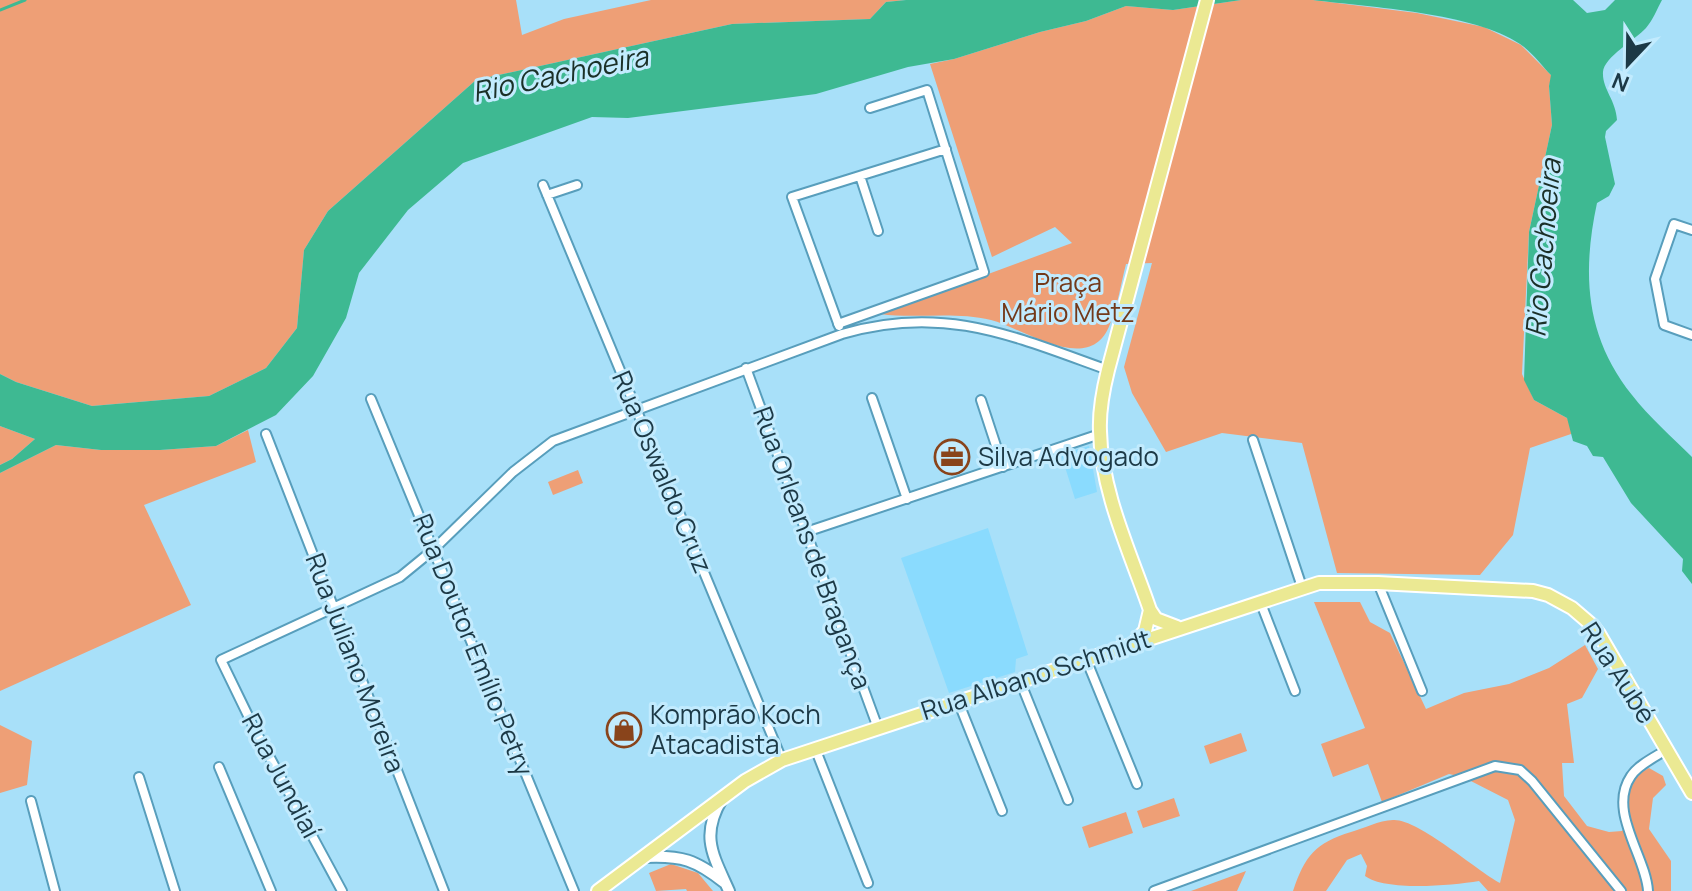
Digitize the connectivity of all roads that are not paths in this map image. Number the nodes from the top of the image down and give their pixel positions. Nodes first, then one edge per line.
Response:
1 (1207, 0) edge
2 (870, 108) dead end
3 (946, 149) junction
4 (860, 176) junction
5 (543, 185) dead end
6 (577, 185) dead end
7 (547, 195) junction
8 (1692, 230) edge
9 (878, 231) dead end
10 (838, 324) junction
11 (842, 334) junction
12 (1692, 335) edge
13 (746, 368) junction
14 (1108, 370) junction
15 (872, 398) dead end
16 (371, 399) dead end
17 (981, 400) dead end
18 (636, 408) junction
19 (266, 434) dead end
20 (1100, 434) junction
21 (1253, 440) dead end
22 (1003, 467) junction
23 (907, 499) junction
24 (806, 532) junction
25 (433, 550) junction
26 (1378, 583) junction
27 (1302, 587) junction
28 (1515, 589) joint
29 (1260, 601) junction
30 (335, 610) junction
31 (1150, 610) junction
32 (1180, 628) junction
33 (1135, 642) junction
34 (1086, 659) junction
35 (1020, 681) junction
36 (1295, 691) dead end
37 (1422, 691) dead end
38 (958, 701) junction
39 (878, 728) junction
40 (815, 748) junction
41 (1666, 750) junction
42 (782, 760) junction
43 (219, 767) dead end
44 (139, 777) dead end
45 (1137, 784) dead end
46 (1692, 793) edge
47 (723, 797) junction
48 (1068, 800) dead end
49 (31, 801) dead end
50 (1002, 811) dead end
51 (644, 857) junction
52 (868, 883) dead end
53 (728, 888) edge
54 (55, 891) edge
55 (175, 891) edge
56 (271, 891) edge
57 (342, 891) edge
58 (444, 891) edge
59 (574, 891) edge
60 (598, 891) edge
61 (1154, 891) edge
62 (1621, 891) edge
63 (1648, 891) edge

1 - 14 main road
2 - 3 street
3 - 4 street
3 - 10 street
4 - 9 street
4 - 10 street
5 - 7 street, Rua Oswaldo Cruz
6 - 7 street
7 - 18 street, Rua Oswaldo Cruz
8 - 12 street
10 - 11 street
11 - 13 street
11 - 14 street
13 - 18 street
13 - 24 street, Rua Orleans de Bragança
14 - 20 main road
15 - 23 street
16 - 25 street, Rua Doutor Emílio Petry
17 - 22 street
18 - 25 street
18 - 42 street, Rua Oswaldo Cruz
19 - 30 street, Rua Juliano Moreira
20 - 22 street
20 - 31 main road
21 - 27 street
22 - 23 street
23 - 24 street
24 - 39 street, Rua Orleans de Bragança
25 - 30 street
25 - 59 street, Rua Doutor Emílio Petry
26 - 27 main road, Rua Albano Schmidt
26 - 28 main road, Rua Albano Schmidt
26 - 37 street
27 - 29 main road, Rua Albano Schmidt
28 - 41 main road, Rua Aubé
29 - 32 main road, Rua Albano Schmidt
29 - 36 street
30 - 57 street, Rua Jundiaí
30 - 58 street, Rua Juliano Moreira
31 - 32 main road
31 - 33 main road
32 - 33 main road, Rua Albano Schmidt
33 - 34 main road, Rua Albano Schmidt
34 - 35 main road, Rua Albano Schmidt
34 - 45 street
35 - 38 main road, Rua Albano Schmidt
35 - 48 street
38 - 39 main road, Rua Albano Schmidt
38 - 50 street
39 - 40 main road, Rua Albano Schmidt
40 - 42 main road, Rua Albano Schmidt
40 - 52 street
41 - 46 main road, Rua Aubé
41 - 63 street
42 - 47 main road, Rua Albano Schmidt
43 - 56 street
44 - 55 street
47 - 51 main road, Rua Albano Schmidt
47 - 53 street
49 - 54 street
51 - 53 street
51 - 60 main road, Rua Albano Schmidt
61 - 62 street

